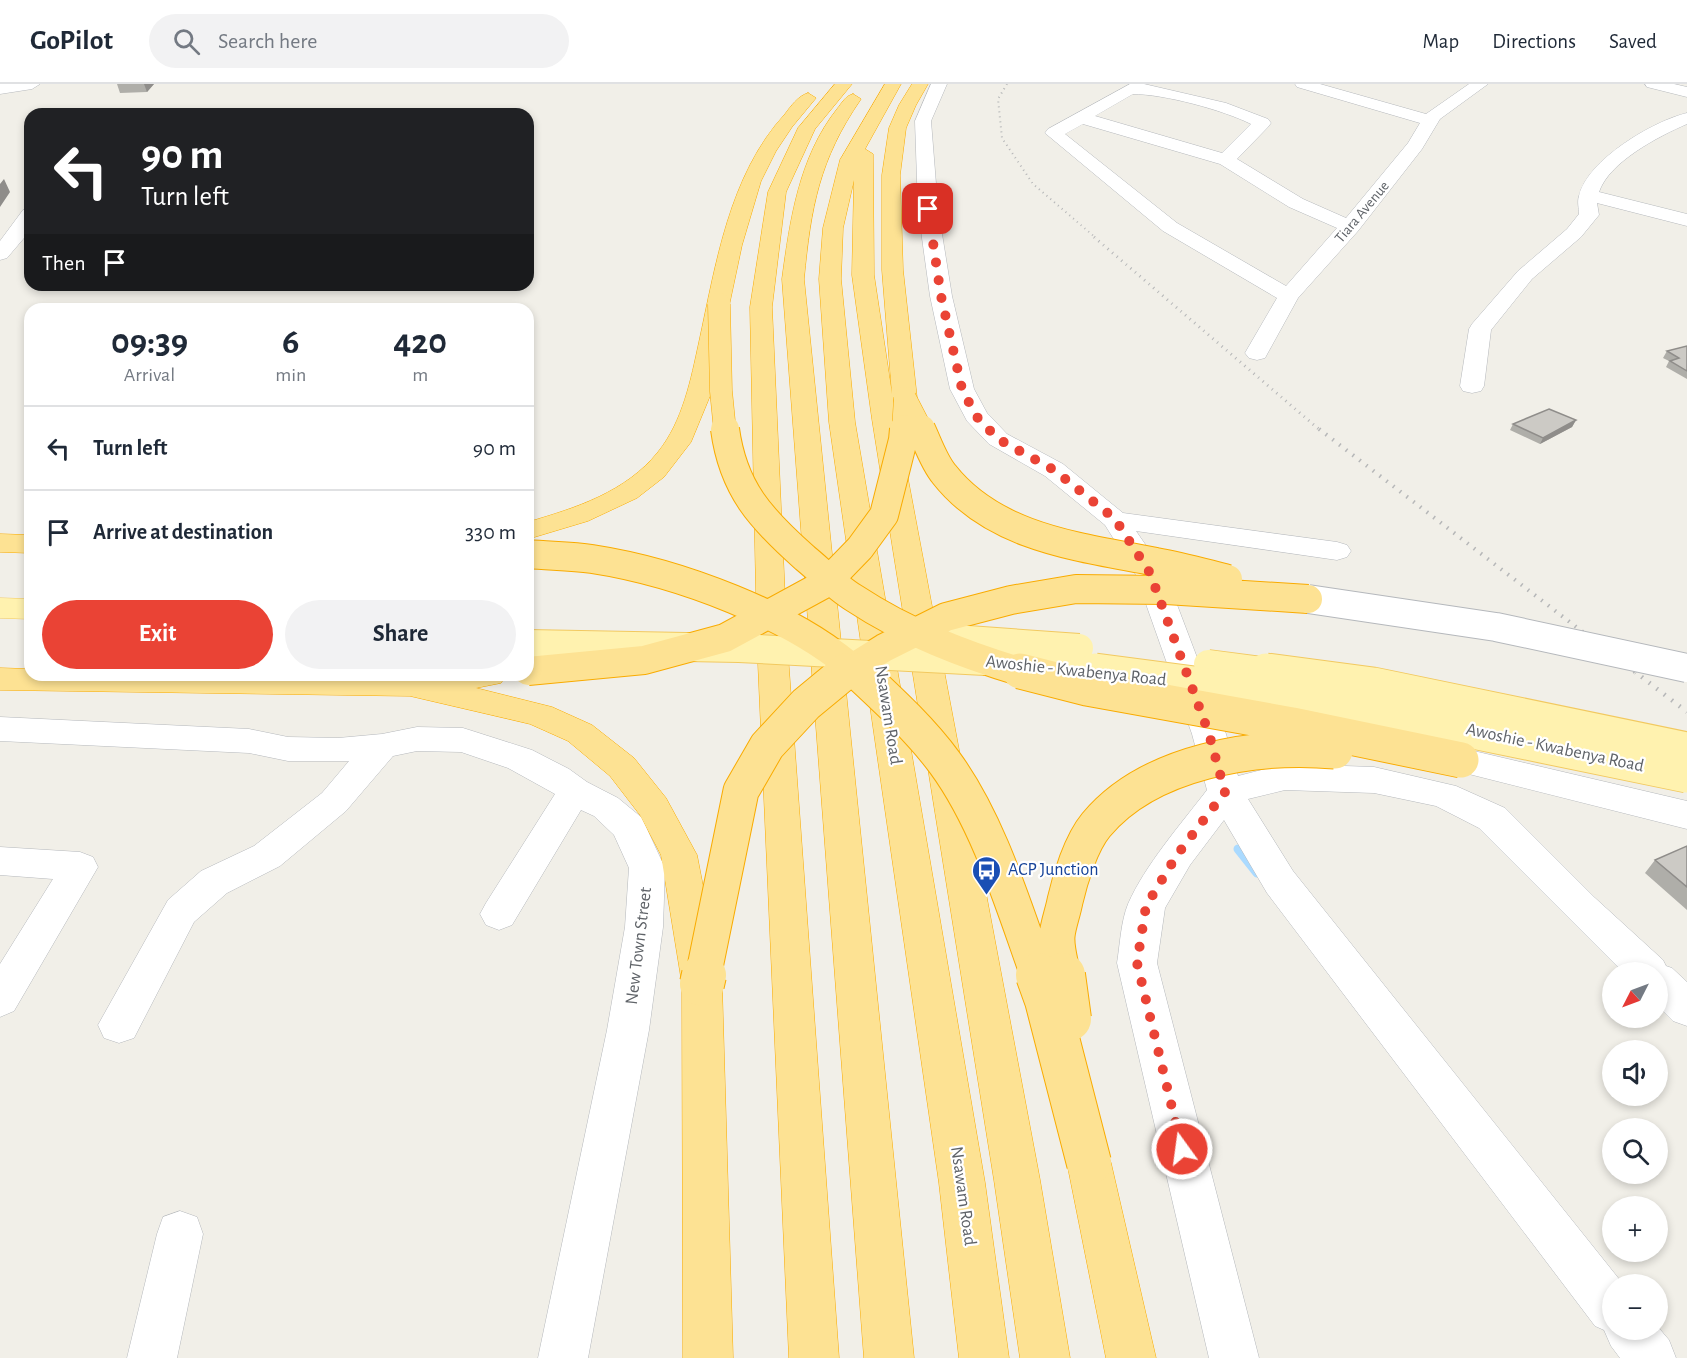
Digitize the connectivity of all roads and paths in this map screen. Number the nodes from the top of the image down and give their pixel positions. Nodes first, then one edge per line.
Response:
1 (32, 84) edge
2 (822, 84) edge
3 (844, 84) edge
4 (866, 84) edge
5 (893, 84) edge
6 (920, 84) edge
7 (939, 84) edge
8 (1303, 84) edge
9 (1476, 84) edge
10 (1653, 84) edge
11 (0, 89) edge
12 (1687, 92) edge
13 (1082, 118) junction
14 (1687, 118) edge
15 (1430, 121) junction
16 (863, 139) junction
17 (1226, 160) junction
18 (1588, 195) junction
19 (23, 212) edge
20 (1687, 220) edge
21 (1351, 227) junction
22 (0, 254) edge
23 (1289, 296) junction
24 (719, 304) junction
25 (1257, 353) dead end
26 (1472, 386) dead end
27 (905, 398) junction
28 (1115, 519) junction
29 (534, 529) edge
30 (0, 543) edge
31 (24, 544) edge
32 (1337, 551) dead end
33 (534, 554) edge
34 (1308, 598) junction
35 (0, 608) edge
36 (24, 609) edge
37 (534, 624) edge
38 (0, 632) edge
39 (24, 632) edge
40 (534, 644) edge
41 (1687, 668) edge
42 (534, 669) edge
43 (0, 679) edge
44 (24, 679) edge
45 (137, 681) edge
46 (442, 681) edge
47 (410, 685) junction
48 (0, 729) edge
49 (382, 746) junction
50 (1687, 750) edge
51 (1461, 760) junction
52 (1687, 775) edge
53 (574, 790) junction
54 (1225, 792) junction
55 (1687, 815) edge
56 (0, 861) edge
57 (499, 914) dead end
58 (1638, 962) edge
59 (702, 984) junction
60 (1668, 990) edge
61 (0, 999) edge
62 (1687, 1008) edge
63 (119, 1025) dead end
64 (1089, 1163) junction
65 (180, 1234) dead end
66 (1602, 1296) edge
67 (1637, 1340) edge
68 (152, 1358) edge
69 (563, 1358) edge
70 (708, 1358) edge
71 (814, 1358) edge
72 (890, 1358) edge
73 (984, 1358) edge
74 (1045, 1358) edge
75 (1131, 1358) edge
76 (1234, 1358) edge
77 (1651, 1358) edge

1 - 11 street
2 - 24 highway
3 - 71 highway
4 - 72 highway
5 - 16 highway, Nsawam Road
6 - 27 highway
7 - 28 street
8 - 15 street
9 - 15 street, Tiara Avenue
10 - 12 street
13 - 17 street
13 - 17 street
13 - 23 street
14 - 18 street
15 - 21 street, Tiara Avenue
16 - 73 highway, Nsawam Road
16 - 74 highway
17 - 21 street
18 - 20 street
18 - 26 street
19 - 22 street
21 - 23 street, Tiara Avenue
23 - 25 street, Tiara Avenue
24 - 29 highway, bridge
24 - 51 highway, bridge
27 - 34 highway, bridge
27 - 42 highway, bridge
28 - 32 street
28 - 54 street
30 - 31 highway
33 - 64 highway, bridge
34 - 41 street, bridge
34 - 59 highway, bridge
35 - 36 main road
37 - 50 main road, Awoshie - Kwabenya Road, bridge
38 - 39 main road
40 - 52 main road, Awoshie - Kwabenya Road, bridge
43 - 44 highway
45 - 47 highway
46 - 47 highway
47 - 59 highway
48 - 49 street, New Town Street
49 - 53 street, New Town Street
49 - 63 street
51 - 55 street
51 - 64 highway, bridge
53 - 57 street
53 - 69 street, New Town Street
54 - 58 street
54 - 66 street
54 - 76 street
56 - 61 street
59 - 70 highway
60 - 62 street
64 - 75 highway
65 - 68 street
67 - 77 street

